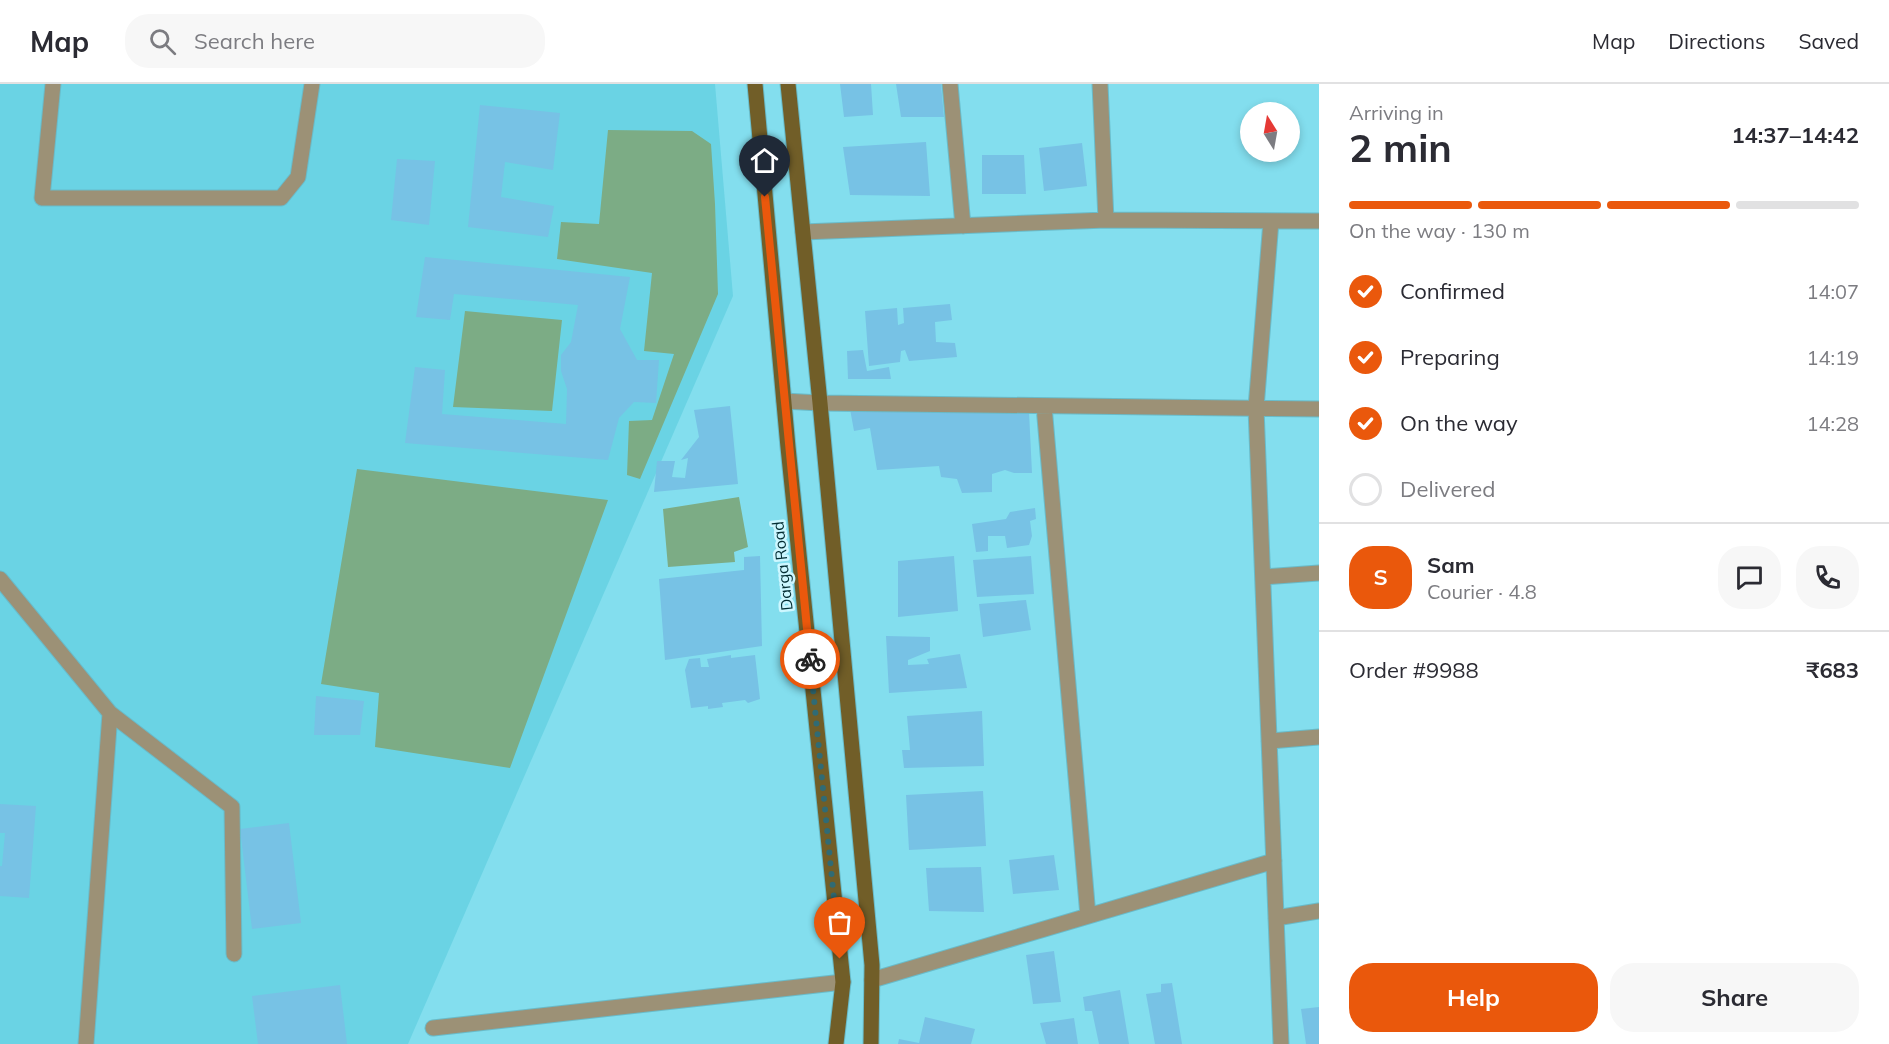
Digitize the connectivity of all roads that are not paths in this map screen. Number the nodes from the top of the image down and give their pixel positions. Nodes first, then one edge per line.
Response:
1 (53, 84) edge
2 (312, 84) edge
3 (755, 84) edge
4 (788, 84) edge
5 (950, 84) edge
6 (1100, 84) edge
7 (1106, 220) junction
8 (1271, 220) junction
9 (1319, 221) edge
10 (963, 226) junction
11 (803, 232) junction
12 (784, 400) junction
13 (820, 403) junction
14 (1044, 406) junction
15 (1256, 408) junction
16 (1319, 409) edge
17 (1319, 573) edge
18 (1263, 577) junction
19 (0, 579) edge
20 (110, 713) junction
21 (1319, 737) edge
22 (1269, 741) junction
23 (1274, 861) junction
24 (1319, 911) edge
25 (1088, 916) junction
26 (1276, 918) junction
27 (234, 954) dead end
28 (872, 980) junction
29 (843, 982) junction
30 (433, 1028) dead end
31 (86, 1044) edge
32 (836, 1044) edge
33 (871, 1044) edge
34 (1281, 1044) edge

1 - 2 street
3 - 12 main road, Darga Road
4 - 11 main road
5 - 10 street
6 - 7 street
7 - 8 street
7 - 10 street
8 - 9 street
8 - 15 street
10 - 11 street
11 - 13 main road
12 - 13 street
12 - 29 main road, Darga Road
13 - 14 street
13 - 28 main road
14 - 15 street
14 - 25 street
15 - 16 street
15 - 18 street
17 - 18 street
18 - 22 street
19 - 20 street
20 - 27 street
20 - 31 street
21 - 22 street
22 - 23 street
23 - 25 street
23 - 26 street
24 - 26 street
25 - 28 street
26 - 34 street
28 - 33 main road
29 - 30 street
29 - 32 main road, Darga Road

